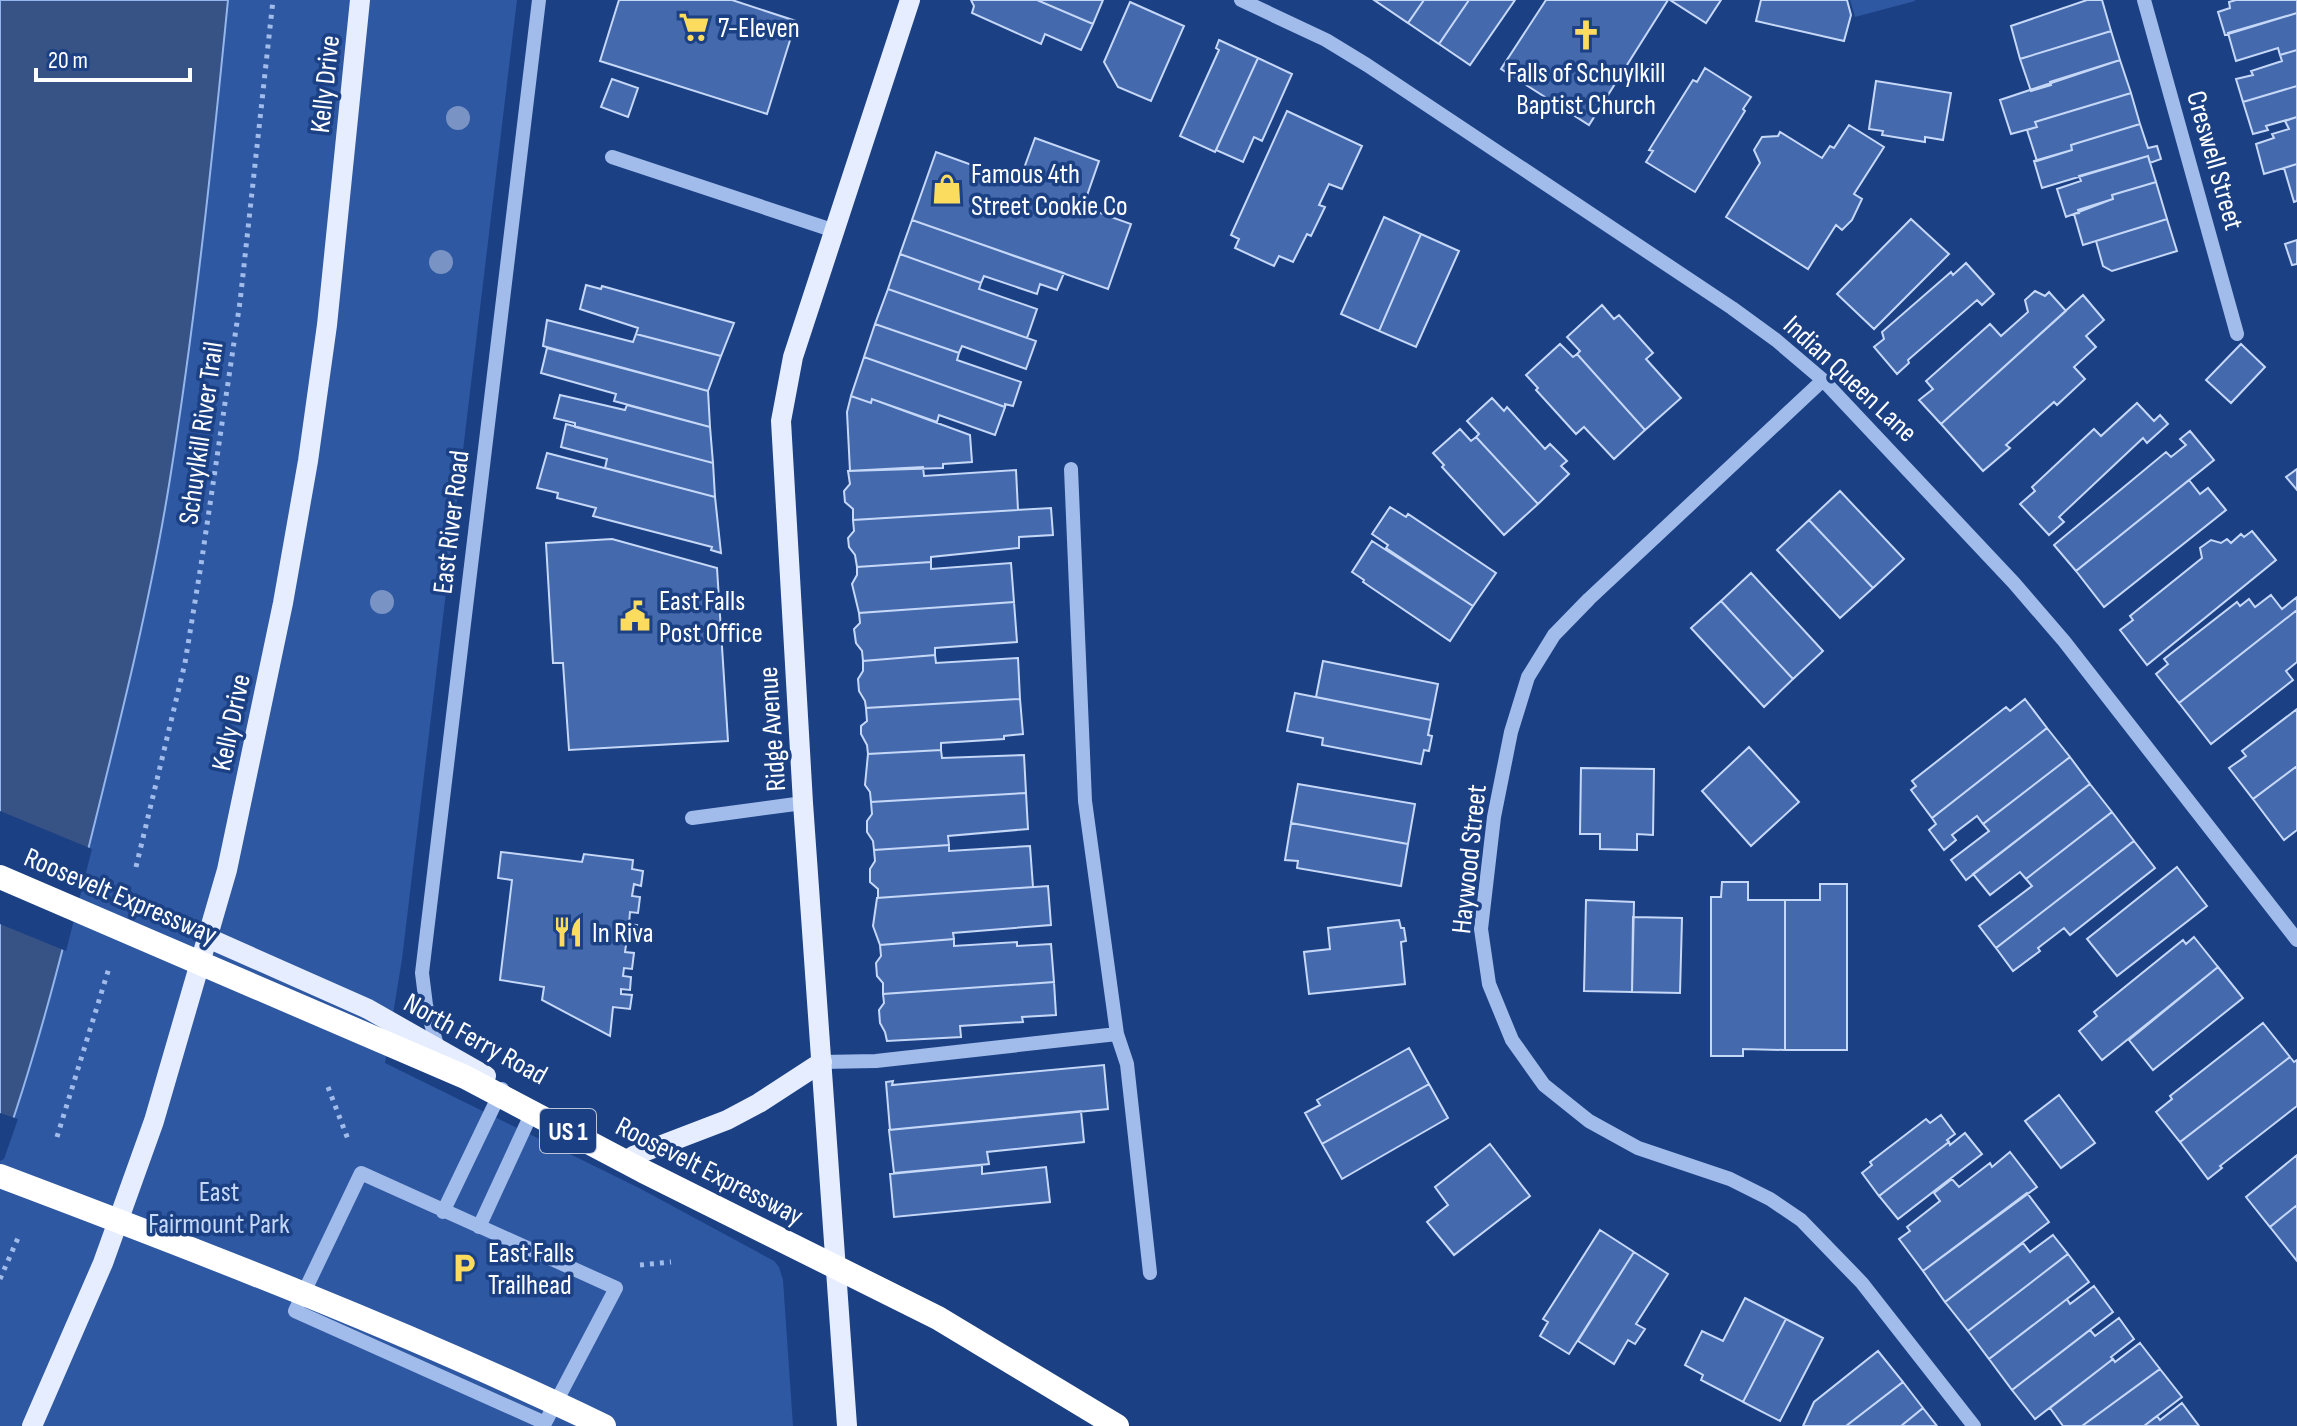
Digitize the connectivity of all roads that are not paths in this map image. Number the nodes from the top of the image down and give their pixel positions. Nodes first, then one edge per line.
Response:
1 (360, 0) edge
2 (539, 0) edge
3 (910, 0) edge
4 (1241, 0) edge
5 (2144, 0) edge
6 (612, 157) dead end
7 (835, 231) junction
8 (2237, 334) dead end
9 (1823, 380) junction
10 (1071, 469) dead end
11 (803, 803) junction
12 (692, 818) dead end
13 (0, 877) edge
14 (208, 938) junction
15 (2297, 940) edge
16 (1117, 1034) junction
17 (438, 1049) junction
18 (822, 1062) junction
19 (503, 1086) junction
20 (536, 1104) junction
21 (633, 1156) junction
22 (0, 1176) edge
23 (443, 1212) junction
24 (479, 1227) junction
25 (837, 1268) junction
26 (1150, 1273) dead end
27 (544, 1425) edge
28 (32, 1426) edge
29 (604, 1426) edge
30 (847, 1426) edge
31 (1110, 1426) edge
32 (1117, 1426) edge
33 (1974, 1426) edge

1 - 14 main road, Kelly Drive
2 - 17 street, East River Road
3 - 7 main road, Ridge Avenue
4 - 9 street, Indian Queen Lane
5 - 8 street, Creswell Street
6 - 7 street
7 - 11 main road, Ridge Avenue
9 - 15 street, Indian Queen Lane
9 - 33 street, Haywood Street
10 - 16 street
11 - 12 street
11 - 18 main road, Ridge Avenue
13 - 32 highway, Roosevelt Expressway / US 1
14 - 17 main road, North Ferry Road
14 - 28 main road, Kelly Drive
16 - 18 street
16 - 26 street
17 - 19 main road, North Ferry Road
18 - 21 main road
18 - 25 main road, Ridge Avenue
19 - 20 main road, North Ferry Road
19 - 23 street
20 - 21 main road, North Ferry Road
20 - 24 street
21 - 25 main road, North Ferry Road
22 - 29 highway
23 - 24 street
23 - 27 street
24 - 27 street
25 - 30 main road, Ridge Avenue
25 - 31 highway

